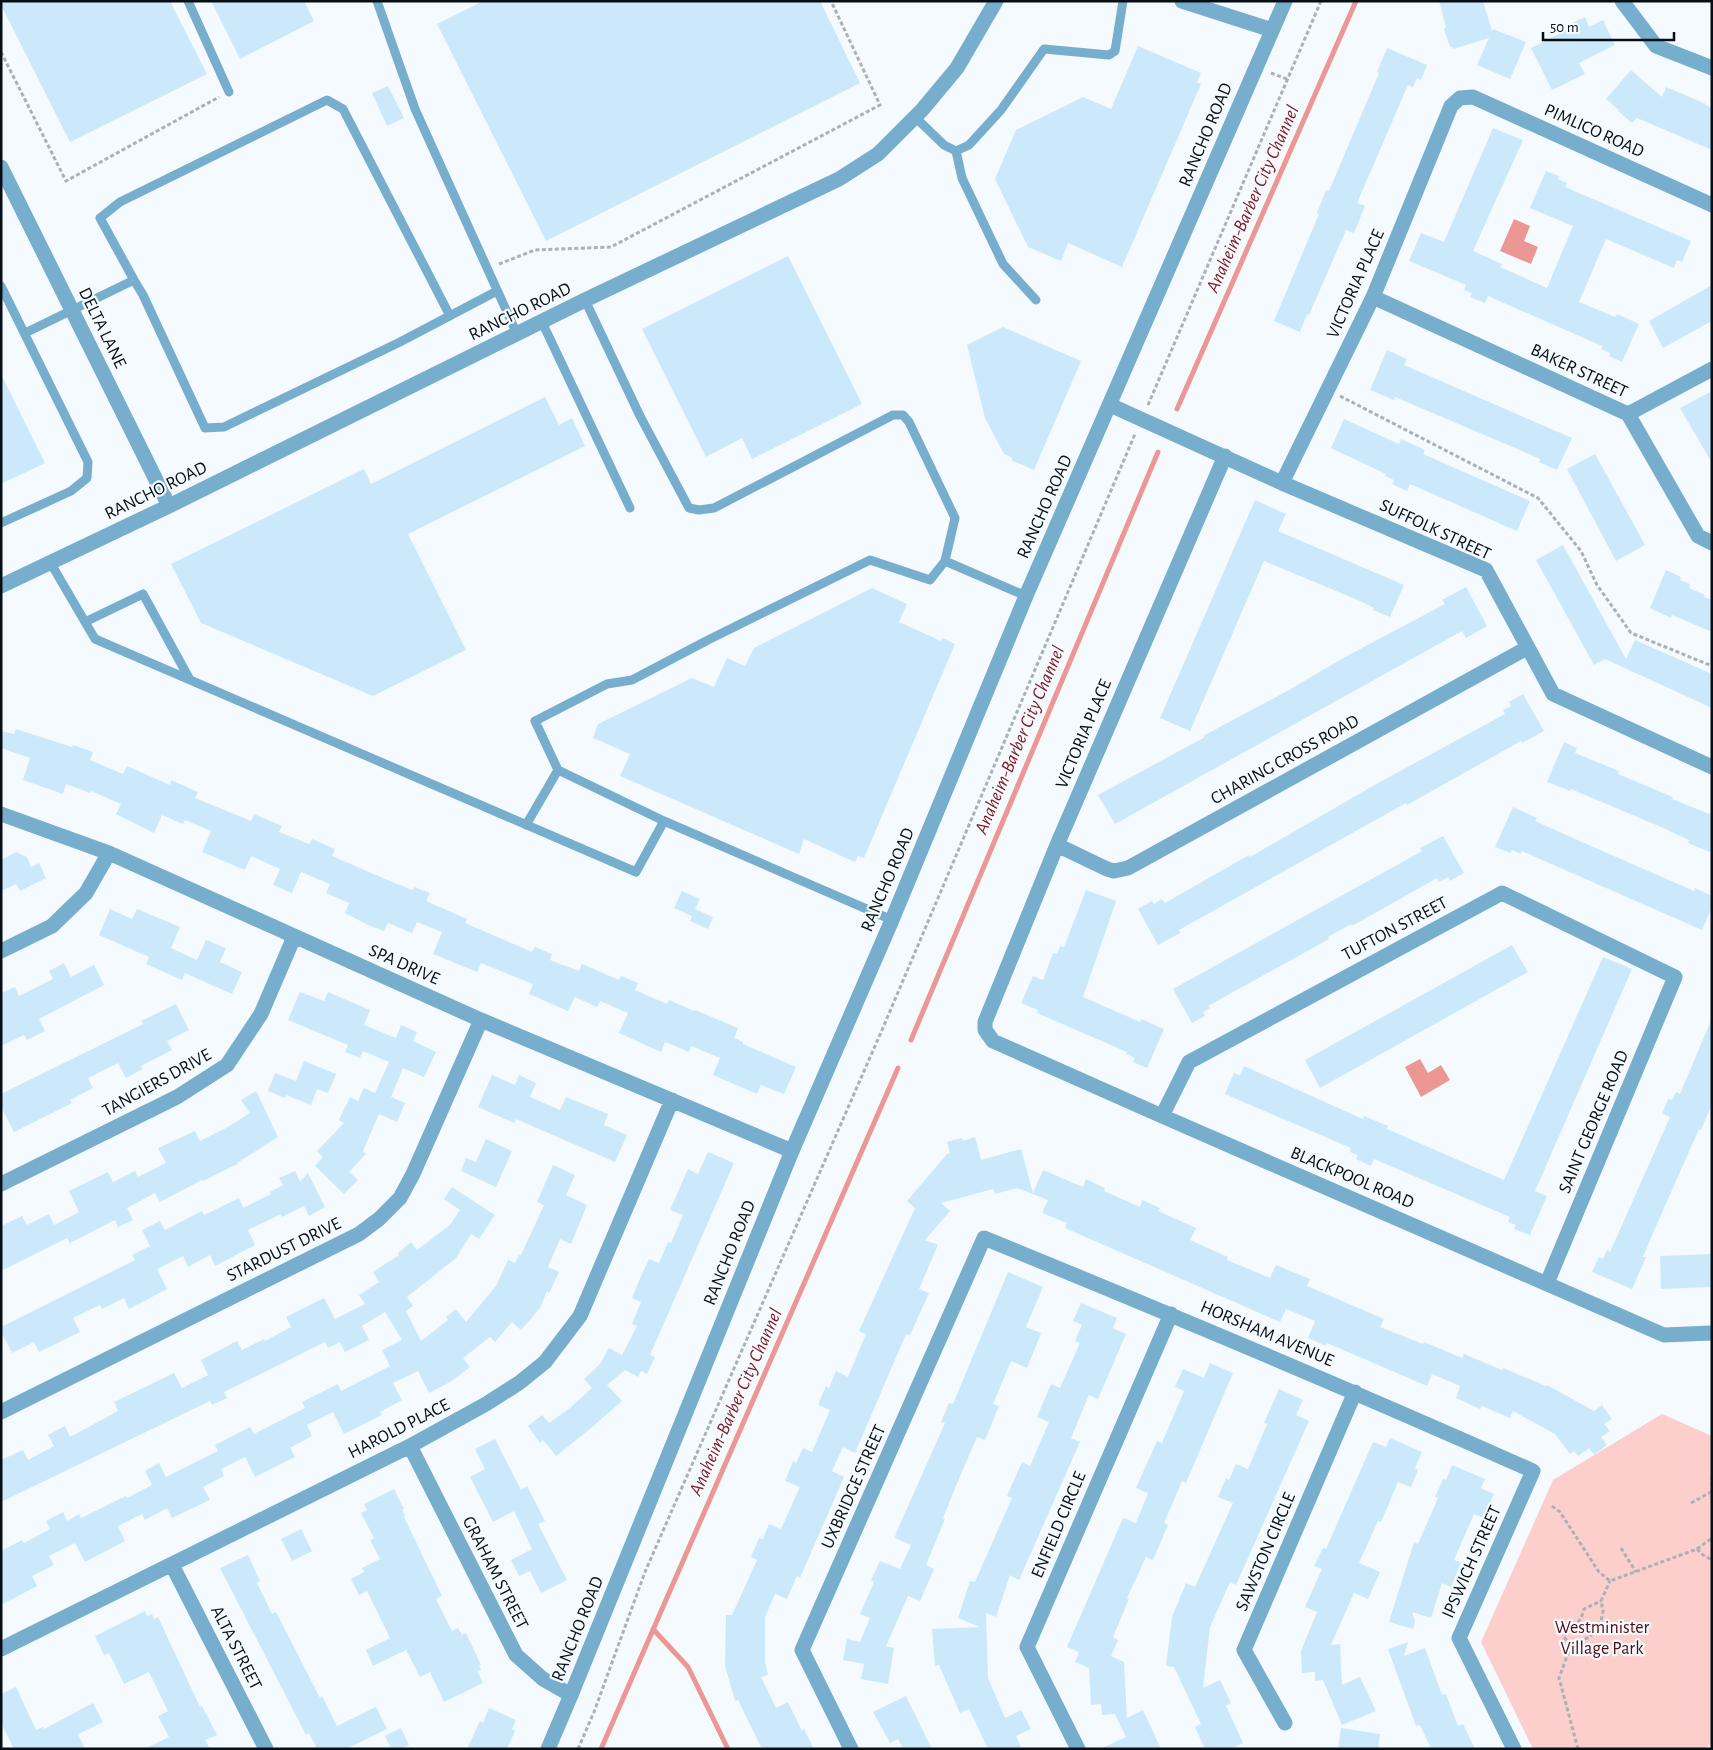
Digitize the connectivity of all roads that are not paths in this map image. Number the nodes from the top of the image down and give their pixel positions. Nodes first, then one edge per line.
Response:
1 (188, 1) edge
2 (377, 1) edge
3 (996, 1) edge
4 (1123, 1) edge
5 (1182, 1) edge
6 (1285, 1) edge
7 (1622, 1) edge
8 (1272, 30) junction
9 (1712, 68) edge
10 (229, 92) road end
11 (1460, 98) joint
12 (916, 117) junction
13 (956, 151) junction
14 (1, 167) edge
15 (1712, 205) edge
16 (134, 280) junction
17 (1, 286) edge
18 (497, 291) junction
19 (1373, 298) junction
20 (585, 300) junction
21 (1036, 300) dead end
22 (72, 311) junction
23 (450, 316) junction
24 (542, 322) junction
25 (25, 333) junction
26 (516, 334) junction
27 (1712, 369) edge
28 (1110, 405) junction
29 (1628, 414) junction
30 (1225, 456) junction
31 (1282, 482) junction
32 (169, 506) junction
33 (630, 508) dead end
34 (1, 523) edge
35 (1712, 543) edge
36 (945, 561) junction
37 (50, 562) junction
38 (1, 586) edge
39 (1026, 596) junction
40 (84, 622) junction
41 (1527, 648) junction
42 (191, 680) junction
43 (1712, 767) edge
44 (558, 770) junction
45 (1, 814) edge
46 (664, 821) junction
47 (526, 825) junction
48 (1057, 845) junction
49 (109, 853) junction
50 (892, 920) junction
51 (294, 937) junction
52 (1, 951) edge
53 (1675, 977) joint
54 (481, 1020) junction
55 (985, 1030) joint
56 (672, 1100) junction
57 (1162, 1116) junction
58 (792, 1150) junction
59 (1, 1184) edge
60 (984, 1238) joint
61 (1547, 1283) junction
62 (1171, 1314) junction
63 (1712, 1333) edge
64 (1355, 1392) junction
65 (2, 1411) edge
66 (410, 1446) junction
67 (1533, 1470) joint
68 (172, 1565) junction
69 (1, 1649) edge
70 (571, 1695) junction
71 (1285, 1723) dead end
72 (266, 1749) edge
73 (548, 1749) edge
74 (850, 1749) edge
75 (1078, 1749) edge
76 (1514, 1749) edge

1 - 10 lane
2 - 18 lane
3 - 12 street, RANCHO ROAD
4 - 13 lane
5 - 8 street
6 - 8 street, RANCHO ROAD
7 - 9 street
8 - 28 street, RANCHO ROAD
11 - 15 street, PIMLICO ROAD
11 - 19 street, VICTORIA PLACE
12 - 13 lane
12 - 20 street, RANCHO ROAD
13 - 21 lane
14 - 22 street, DELTA LANE
16 - 22 lane
16 - 23 lane
16 - 23 lane
17 - 25 lane
18 - 23 lane
18 - 26 lane
19 - 29 street, BAKER STREET
19 - 31 street, VICTORIA PLACE
20 - 24 street, RANCHO ROAD
20 - 36 lane
22 - 25 lane
22 - 32 street, DELTA LANE
24 - 26 street, RANCHO ROAD
24 - 33 lane
25 - 34 lane
26 - 32 street, RANCHO ROAD
27 - 29 street
28 - 30 street, SUFFOLK STREET
28 - 39 street, RANCHO ROAD
29 - 35 street, BAKER STREET
30 - 31 street, SUFFOLK STREET
30 - 48 street, VICTORIA PLACE
31 - 41 street, SUFFOLK STREET
32 - 37 street, RANCHO ROAD
36 - 39 lane
36 - 44 lane
37 - 38 street, RANCHO ROAD
37 - 40 lane
39 - 50 street, RANCHO ROAD
40 - 42 lane
40 - 42 lane
41 - 43 street, SUFFOLK STREET
41 - 48 street, CHARING CROSS ROAD
42 - 47 lane
44 - 46 lane
44 - 47 lane
45 - 49 street, SPA DRIVE
46 - 47 lane
46 - 50 lane
48 - 55 street, VICTORIA PLACE
49 - 51 street, SPA DRIVE
49 - 52 street
50 - 58 street, RANCHO ROAD
51 - 54 street, SPA DRIVE
51 - 59 street, TANGIERS DRIVE
53 - 57 street, TUFTON STREET
53 - 61 street, SAINT GEORGE ROAD
54 - 56 street, SPA DRIVE
54 - 65 street, STARDUST DRIVE
55 - 57 street, BLACKPOOL ROAD
56 - 58 street, SPA DRIVE
56 - 66 street, HAROLD PLACE
57 - 61 street, BLACKPOOL ROAD
58 - 70 street, RANCHO ROAD
60 - 62 street, HORSHAM AVENUE
60 - 74 street, UXBRIDGE STREET
61 - 63 street, BLACKPOOL ROAD
62 - 64 street, HORSHAM AVENUE
62 - 75 street, ENFIELD CIRCLE
64 - 67 street, HORSHAM AVENUE
64 - 71 street, SAWSTON CIRCLE
66 - 68 street, HAROLD PLACE
66 - 70 street, GRAHAM STREET
67 - 76 street, IPSWICH STREET
68 - 69 street, HAROLD PLACE
68 - 72 street, ALTA STREET
70 - 73 street, RANCHO ROAD

